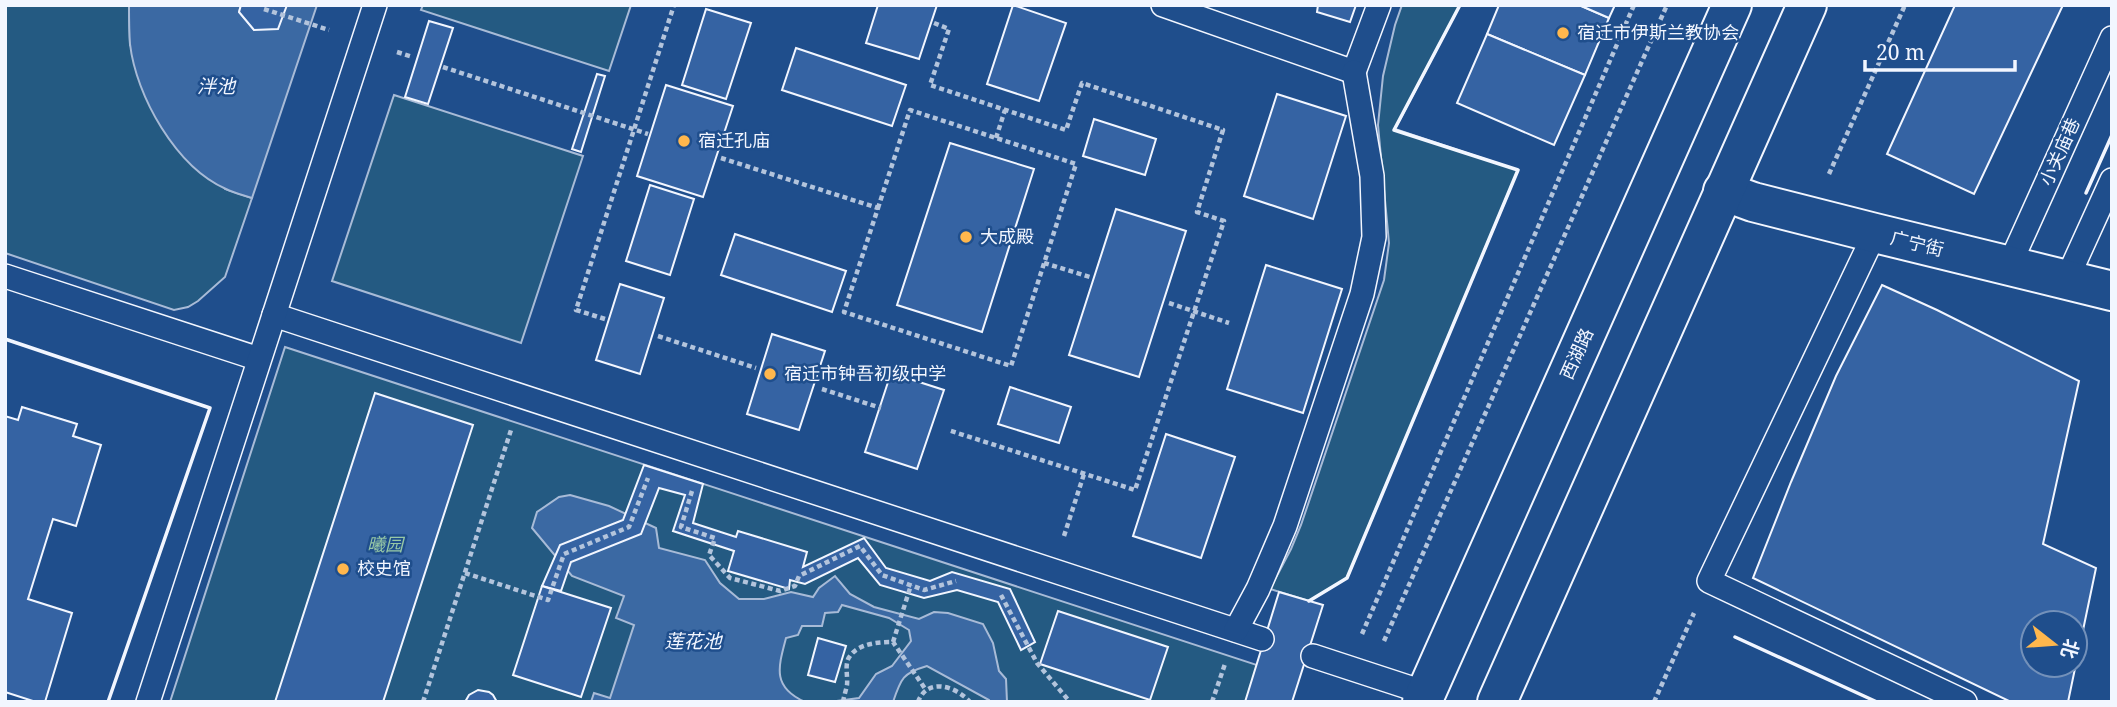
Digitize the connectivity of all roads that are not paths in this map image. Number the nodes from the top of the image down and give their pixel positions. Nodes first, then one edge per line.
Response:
1 (375, 5) edge
2 (1163, 5) edge
3 (1379, 5) edge
4 (1732, 5) edge
5 (1807, 5) edge
6 (2112, 38) edge
7 (1354, 72) junction
8 (2112, 180) edge
9 (1723, 191) junction
10 (1875, 233) junction
11 (2009, 266) junction
12 (5, 276) edge
13 (2066, 281) junction
14 (2112, 291) edge
15 (274, 315) junction
16 (259, 359) junction
17 (1236, 630) junction
18 (1262, 639) dead end
19 (1313, 656) dead end
20 (1424, 697) edge
21 (148, 702) edge
22 (1497, 702) edge
23 (1965, 702) edge

1 - 15 lane
2 - 7 lane
3 - 7 lane
4 - 20 main road, 西湖路
5 - 9 main road
6 - 11 lane, 小关庙巷
7 - 17 lane
8 - 13 lane
9 - 10 main road, 广宁街
9 - 22 main road
10 - 11 main road, 广宁街
10 - 23 lane
11 - 13 main road, 广宁街
12 - 16 lane
13 - 14 main road, 广宁街
15 - 16 lane
15 - 17 lane
16 - 21 lane
17 - 18 lane
19 - 20 lane

